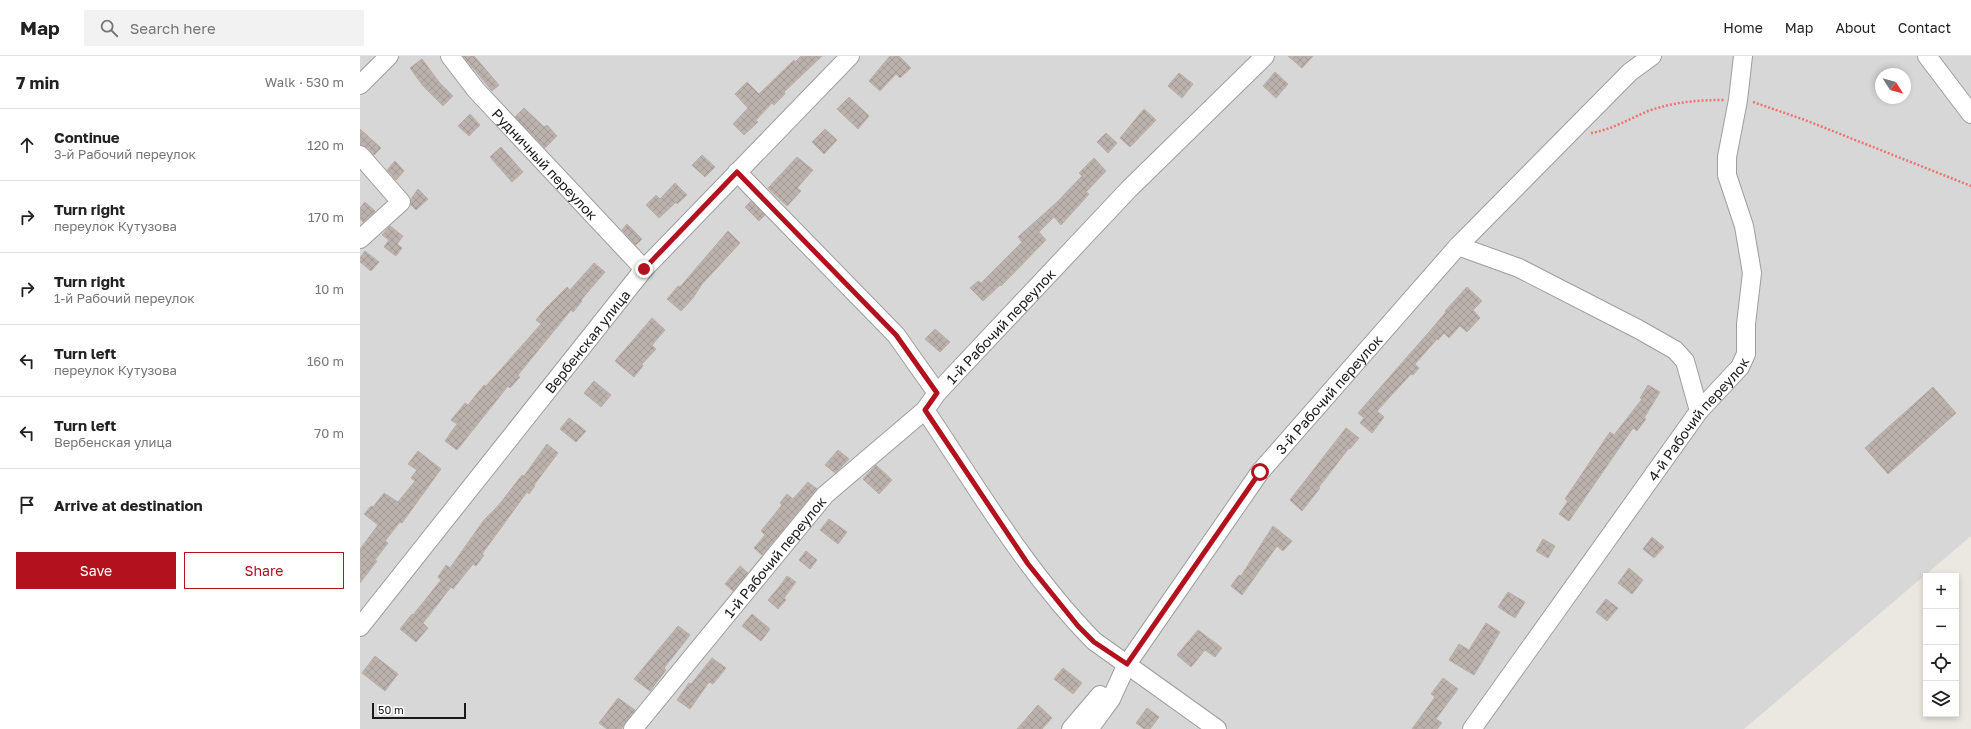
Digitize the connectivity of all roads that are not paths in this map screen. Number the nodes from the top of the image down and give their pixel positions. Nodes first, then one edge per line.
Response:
1 (389, 56) edge
2 (450, 56) edge
3 (850, 56) edge
4 (1265, 56) edge
5 (1652, 56) edge
6 (1742, 56) edge
7 (1927, 56) edge
8 (360, 85) edge
9 (1971, 114) edge
10 (360, 155) edge
11 (737, 172) junction
12 (360, 239) edge
13 (1458, 246) junction
14 (644, 269) junction
15 (937, 393) junction
16 (925, 410) junction
17 (1699, 411) junction
18 (360, 627) edge
19 (1127, 664) junction
20 (633, 729) edge
21 (1071, 729) edge
22 (1089, 729) edge
23 (1217, 729) edge
24 (1472, 729) edge

1 - 8 street
2 - 14 street, Рудничный переулок
3 - 11 street, Вербенская улица
4 - 15 street, 1-й Рабочий переулок
5 - 13 street, 3-й Рабочий переулок
6 - 17 street, 4-й Рабочий переулок
7 - 9 street
10 - 12 street
11 - 14 street, Вербенская улица
11 - 15 street
13 - 17 street
13 - 19 street, 3-й Рабочий переулок
14 - 18 street, Вербенская улица
15 - 16 street, 1-й Рабочий переулок
16 - 19 street
16 - 20 street, 1-й Рабочий переулок
17 - 24 street, 4-й Рабочий переулок
19 - 21 street
19 - 22 street, 3-й Рабочий переулок
19 - 23 street

